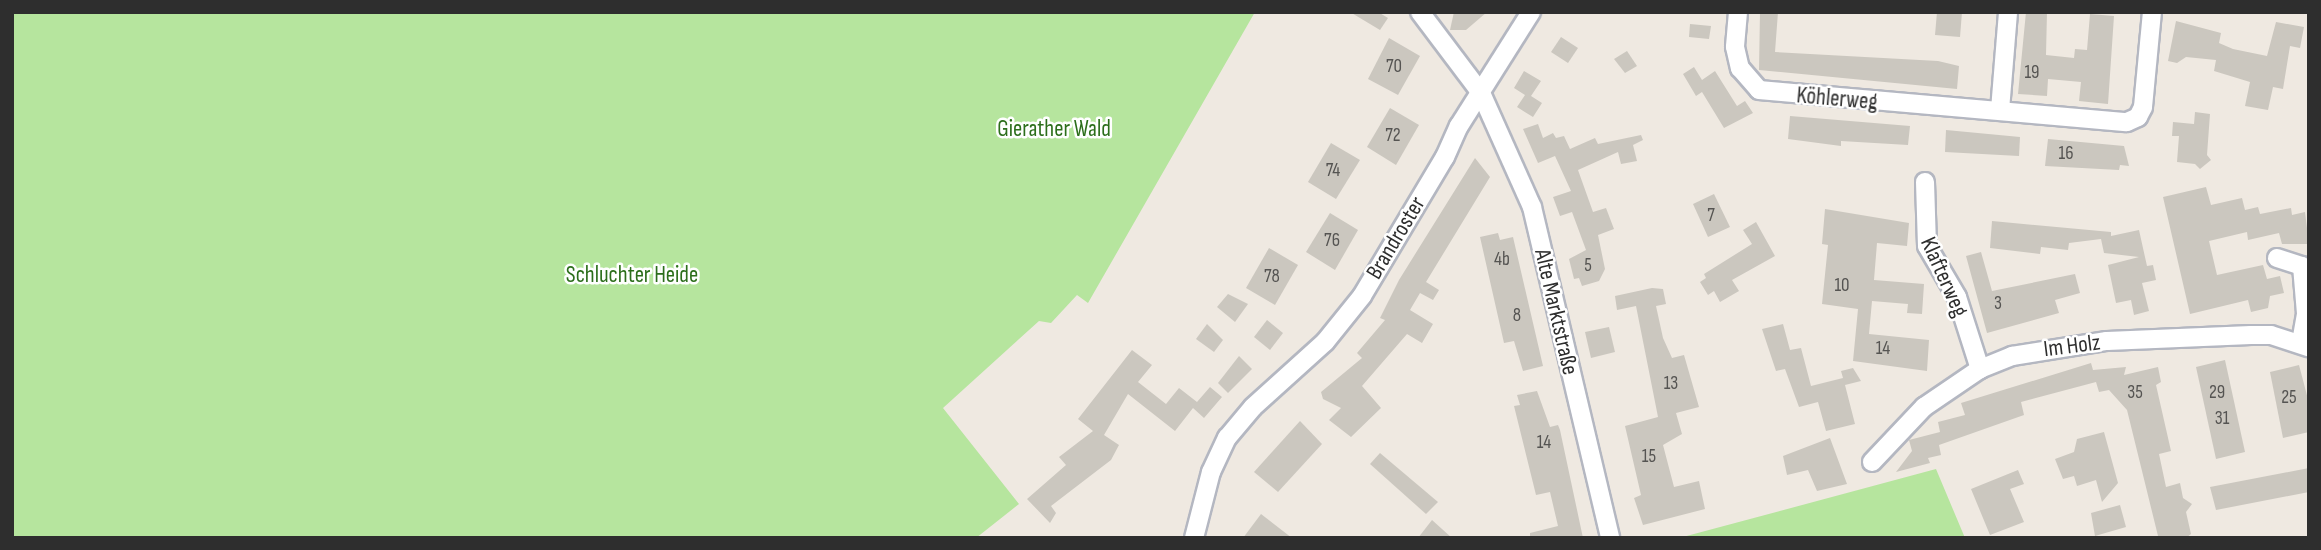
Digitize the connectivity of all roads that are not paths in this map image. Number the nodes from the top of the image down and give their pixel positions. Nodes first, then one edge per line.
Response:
1 (1420, 12) edge
2 (1531, 12) edge
3 (1738, 12) edge
4 (2008, 12) edge
5 (2152, 12) edge
6 (1481, 93) junction
7 (2000, 110) junction
8 (1924, 182) dead end
9 (2277, 258) dead end
10 (2306, 266) edge
11 (2305, 345) edge
12 (1980, 369) junction
13 (1872, 462) dead end
14 (1194, 538) edge
15 (1610, 538) edge

1 - 6 street, Alte Marktstraße
2 - 6 street, Brandroster
3 - 7 street, Köhlerweg
4 - 7 street
5 - 7 street, Köhlerweg
6 - 14 street, Brandroster
6 - 15 street, Alte Marktstraße
8 - 12 street, Klafterweg
9 - 10 street
10 - 11 street
11 - 12 street, Im Holz
12 - 13 street, Im Holz

